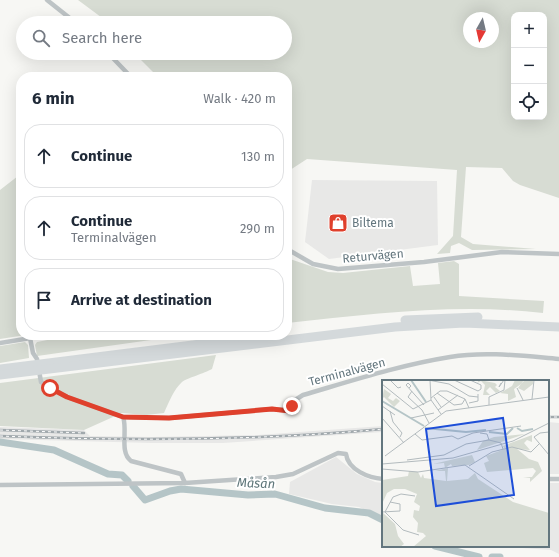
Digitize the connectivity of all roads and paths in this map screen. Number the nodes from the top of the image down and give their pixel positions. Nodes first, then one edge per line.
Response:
1 (46, 0) edge
2 (67, 16) edge
3 (115, 60) edge
4 (126, 72) edge
5 (292, 253) edge
6 (559, 254) edge
7 (559, 320) edge
8 (559, 326) edge
9 (292, 332) edge
10 (292, 339) edge
11 (18, 340) edge
12 (30, 340) edge
13 (235, 340) edge
14 (279, 340) edge
15 (0, 343) edge
16 (559, 359) edge
17 (38, 367) junction
18 (0, 369) edge
19 (0, 375) edge
20 (123, 417) junction
21 (382, 479) edge
22 (186, 483) junction
23 (0, 485) edge

1 - 2 street
3 - 4 street
5 - 6 street, Returvägen
7 - 9 highway
8 - 10 highway
11 - 15 street
12 - 20 street
13 - 17 highway
14 - 17 highway
16 - 20 street, Terminalvägen
17 - 18 highway
17 - 19 highway
20 - 22 street
21 - 22 street
22 - 23 street

